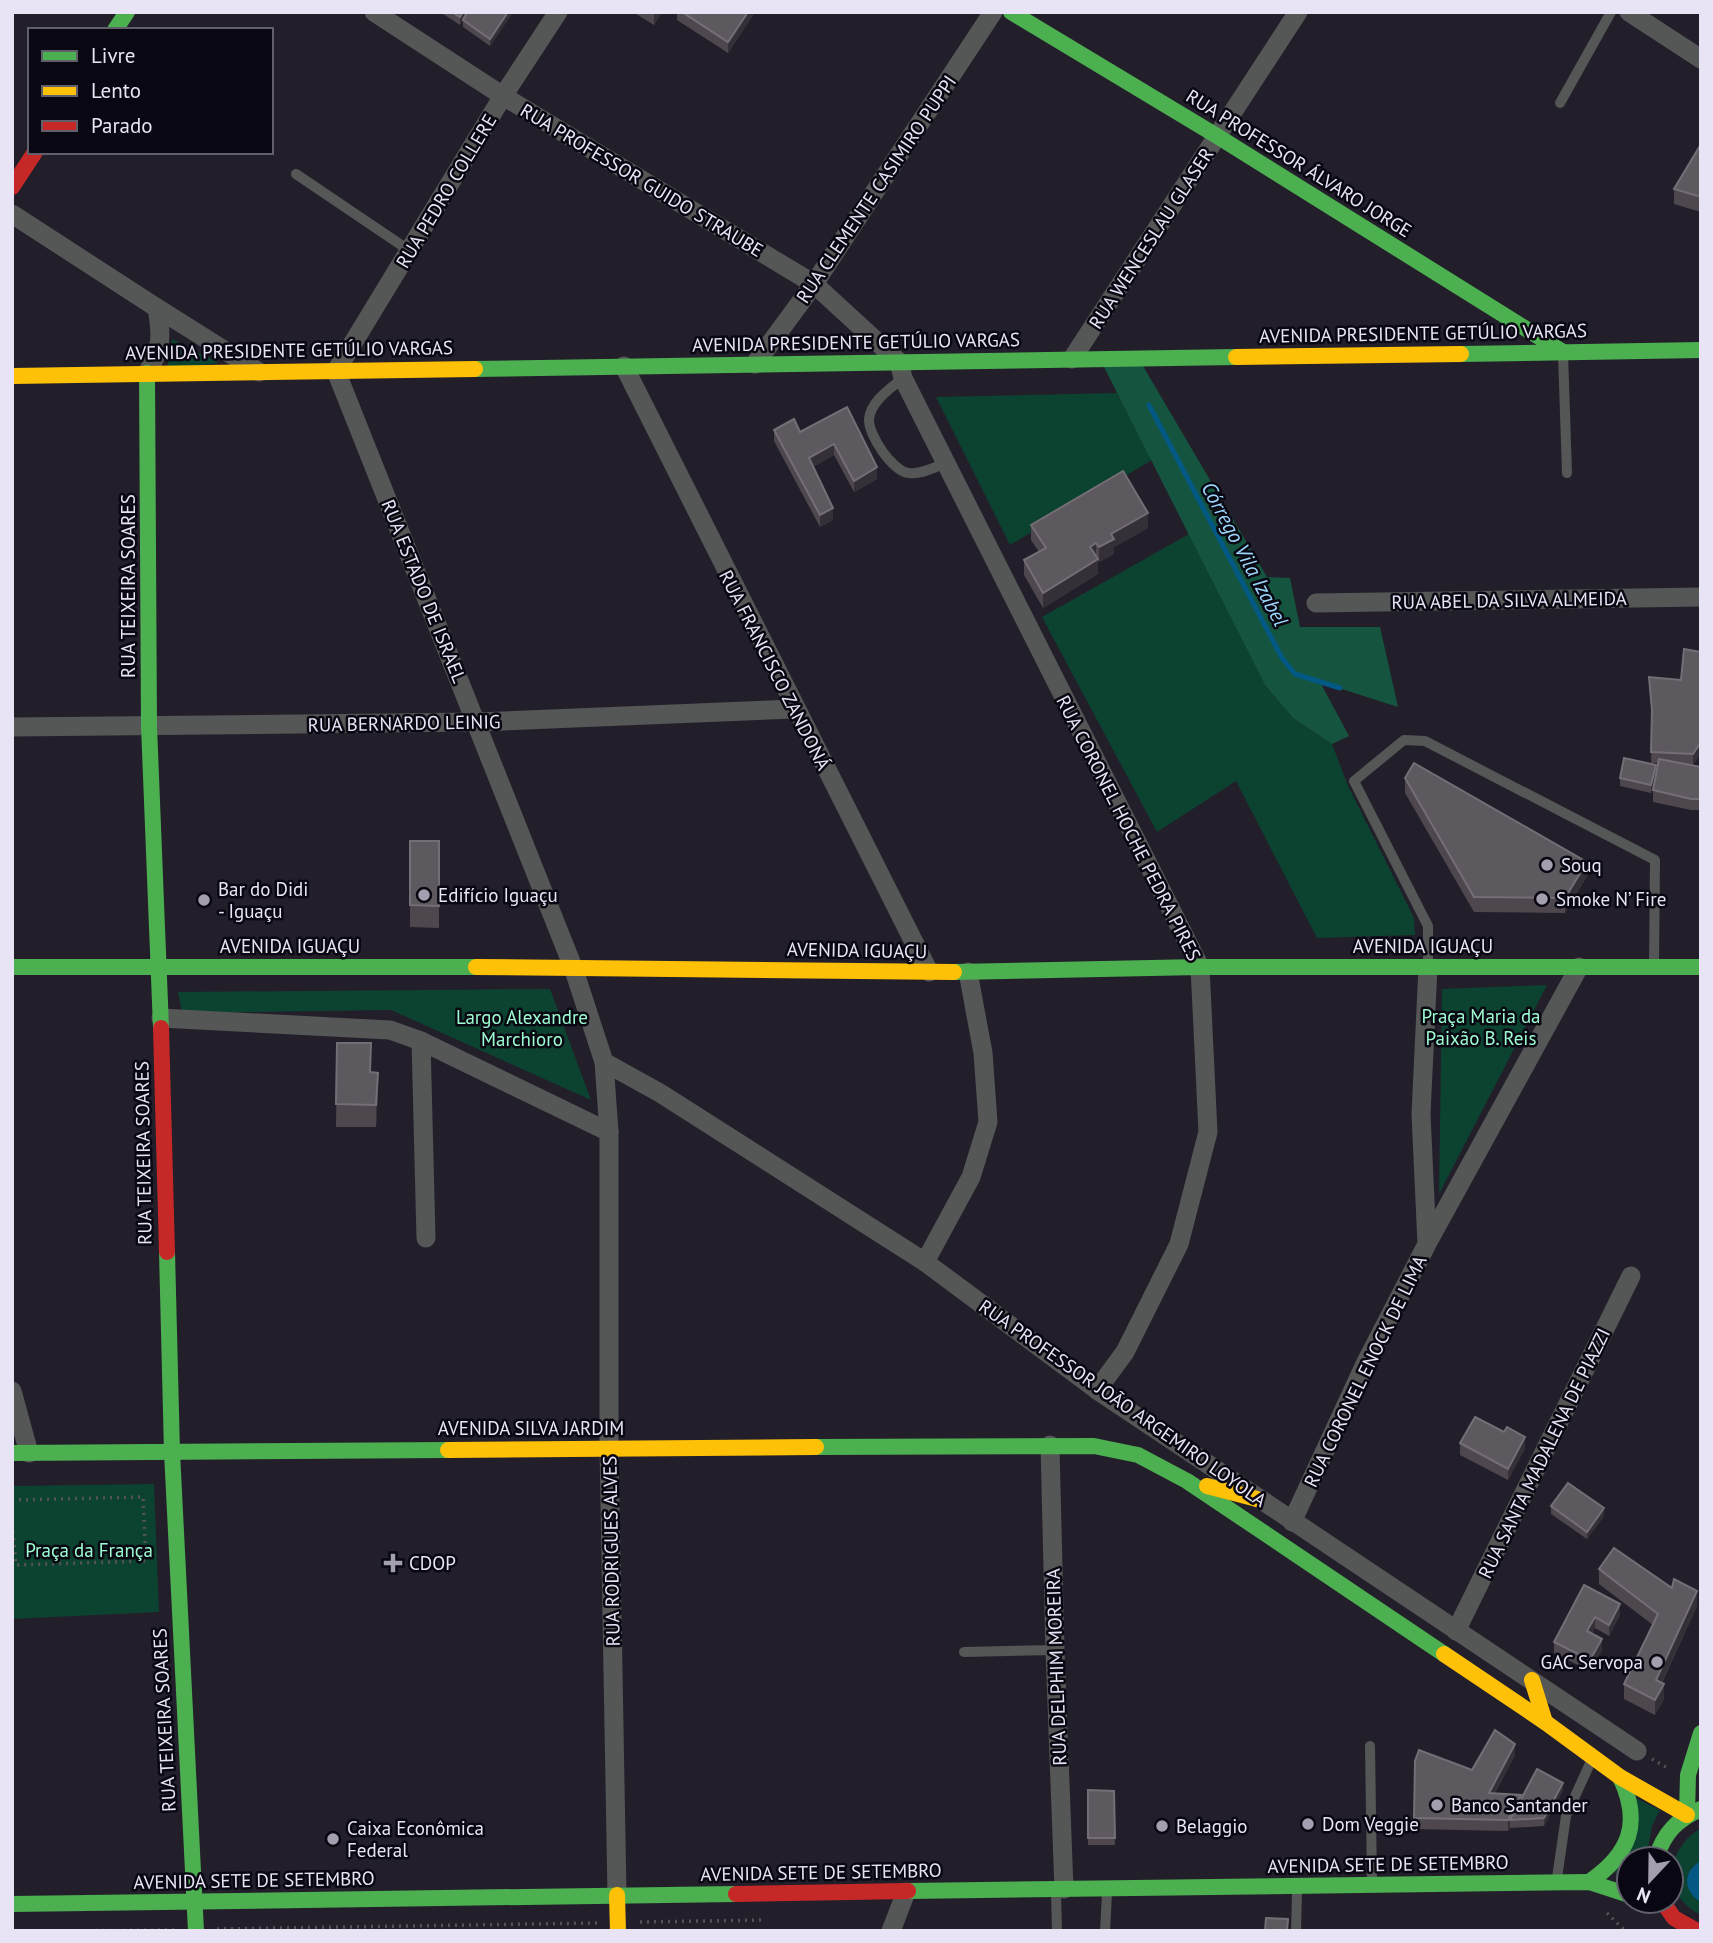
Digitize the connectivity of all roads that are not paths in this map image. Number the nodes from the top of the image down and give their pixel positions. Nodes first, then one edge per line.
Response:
1 (127, 12) edge
2 (374, 12) edge
3 (558, 12) edge
4 (993, 12) edge
5 (1011, 12) edge
6 (1298, 12) edge
7 (1611, 12) edge
8 (1629, 12) edge
9 (116, 28) edge
10 (1701, 59) edge
11 (503, 96) junction
12 (1560, 103) dead end
13 (1217, 136) junction
14 (34, 154) edge
15 (296, 174) dead end
16 (12, 187) edge
17 (12, 214) edge
18 (410, 251) junction
19 (814, 284) junction
20 (157, 309) junction
21 (1701, 350) edge
22 (1563, 352) junction
23 (1072, 359) junction
24 (755, 364) junction
25 (624, 366) junction
26 (336, 370) junction
27 (901, 370) junction
28 (259, 372) junction
29 (148, 373) junction
30 (12, 376) edge
31 (946, 463) junction
32 (1567, 473) dead end
33 (1701, 597) edge
34 (1316, 603) dead end
35 (795, 709) junction
36 (477, 722) junction
37 (149, 726) junction
38 (12, 727) edge
39 (12, 967) edge
40 (159, 967) junction
41 (573, 967) junction
42 (1200, 967) junction
43 (1429, 967) junction
44 (1579, 967) junction
45 (1654, 967) junction
46 (1701, 967) edge
47 (929, 972) junction
48 (968, 972) junction
49 (160, 1018) junction
50 (421, 1041) junction
51 (604, 1062) junction
52 (609, 1132) junction
53 (426, 1238) dead end
54 (1427, 1244) junction
55 (925, 1262) junction
56 (1631, 1276) dead end
57 (1097, 1390) junction
58 (12, 1391) edge
59 (1050, 1445) junction
60 (609, 1448) junction
61 (172, 1452) junction
62 (21, 1453) edge
63 (1187, 1481) junction
64 (1257, 1499) junction
65 (1292, 1522) junction
66 (1457, 1631) junction
67 (1055, 1650) junction
68 (964, 1652) dead end
69 (1532, 1680) junction
70 (1545, 1722) junction
71 (1701, 1733) edge
72 (1370, 1746) dead end
73 (1637, 1751) dead end
74 (1592, 1759) junction
75 (1688, 1775) junction
76 (1620, 1777) junction
77 (1658, 1799) junction
78 (1694, 1812) edge
79 (1662, 1845) edge
80 (1590, 1882) junction
81 (1557, 1883) junction
82 (1371, 1885) junction
83 (1297, 1886) junction
84 (1060, 1889) junction
85 (1107, 1889) junction
86 (1615, 1890) edge
87 (906, 1892) junction
88 (617, 1895) junction
89 (195, 1902) junction
90 (12, 1904) edge
91 (1674, 1924) edge
92 (196, 1931) edge
93 (618, 1931) edge
94 (891, 1931) edge
95 (1057, 1931) edge
96 (1105, 1931) edge
97 (1296, 1931) edge
98 (1697, 1931) edge

1 - 9 main road
2 - 11 street, RUA PROFESSOR GUIDO STRAUBE
3 - 11 street, RUA PEDRO COLLERE
4 - 19 street, RUA CLEMENTE CASIMIRO PUPPI
5 - 13 main road, RUA PROFESSOR ÁLVARO JORGE
6 - 13 street, RUA WENCESLAU GLASER
7 - 12 lane
8 - 10 street
11 - 18 street, RUA PEDRO COLLERE
11 - 19 street, RUA PROFESSOR GUIDO STRAUBE
13 - 22 main road, RUA PROFESSOR ÁLVARO JORGE
13 - 23 street, RUA WENCESLAU GLASER
14 - 16 main road
15 - 18 lane
17 - 20 street
18 - 26 street, RUA PEDRO COLLERE
19 - 24 street, RUA CLEMENTE CASIMIRO PUPPI
19 - 27 street, RUA PROFESSOR GUIDO STRAUBE
20 - 28 street
20 - 29 street
21 - 22 main road, AVENIDA PRESIDENTE GETÚLIO VARGAS
22 - 23 main road, AVENIDA PRESIDENTE GETÚLIO VARGAS
22 - 32 lane
23 - 27 main road, AVENIDA PRESIDENTE GETÚLIO VARGAS
24 - 25 main road, AVENIDA PRESIDENTE GETÚLIO VARGAS
24 - 27 main road, AVENIDA PRESIDENTE GETÚLIO VARGAS
25 - 26 main road, AVENIDA PRESIDENTE GETÚLIO VARGAS
25 - 35 street, RUA FRANCISCO ZANDONÁ
26 - 28 main road, AVENIDA PRESIDENTE GETÚLIO VARGAS
26 - 36 street, RUA ESTADO DE ISRAEL
27 - 31 street, RUA CORONEL HOCHE PEDRA PIRES
27 - 31 lane
28 - 29 main road, AVENIDA PRESIDENTE GETÚLIO VARGAS
29 - 30 main road, AVENIDA PRESIDENTE GETÚLIO VARGAS
29 - 37 main road, RUA TEIXEIRA SOARES
31 - 42 street, RUA CORONEL HOCHE PEDRA PIRES
33 - 34 street, RUA ABEL DA SILVA ALMEIDA
35 - 36 street, RUA BERNARDO LEINIG
35 - 47 street, RUA FRANCISCO ZANDONÁ
36 - 37 street, RUA BERNARDO LEINIG
36 - 41 street, RUA ESTADO DE ISRAEL
37 - 38 street, RUA BERNARDO LEINIG
37 - 40 main road, RUA TEIXEIRA SOARES
39 - 40 main road, AVENIDA IGUAÇU
40 - 41 main road, AVENIDA IGUAÇU
40 - 49 main road, RUA TEIXEIRA SOARES
41 - 47 main road, AVENIDA IGUAÇU
41 - 51 street, RUA RODRIGUES ALVES
42 - 43 main road, AVENIDA IGUAÇU
42 - 48 main road, AVENIDA IGUAÇU
42 - 57 street, RUA CORONEL HOCHE PEDRA PIRES
43 - 44 main road, AVENIDA IGUAÇU
43 - 45 lane
43 - 54 street, RUA CORONEL ENOCK DE LIMA
44 - 45 main road, AVENIDA IGUAÇU
44 - 54 street
45 - 46 main road, AVENIDA IGUAÇU
47 - 48 main road, AVENIDA IGUAÇU
48 - 55 street
49 - 50 street
49 - 61 main road, RUA TEIXEIRA SOARES
50 - 52 street
50 - 53 street
51 - 52 street, RUA RODRIGUES ALVES
51 - 55 street, RUA PROFESSOR JOÃO ARGEMIRO LOYOLA
52 - 60 street, RUA RODRIGUES ALVES
54 - 65 street, RUA CORONEL ENOCK DE LIMA
55 - 57 street, RUA PROFESSOR JOÃO ARGEMIRO LOYOLA
56 - 66 street, RUA SANTA MADALENA DE PIAZZI
57 - 64 street, RUA PROFESSOR JOÃO ARGEMIRO LOYOLA
58 - 62 street
59 - 60 main road, AVENIDA SILVA JARDIM
59 - 63 main road, RUA PROFESSOR JOÃO ARGEMIRO LOYOLA
59 - 67 street, RUA DELPHIM MOREIRA
60 - 61 main road, AVENIDA SILVA JARDIM
60 - 88 street, RUA RODRIGUES ALVES
61 - 62 main road, AVENIDA SILVA JARDIM
61 - 89 main road, RUA TEIXEIRA SOARES
63 - 64 main road
63 - 70 main road, RUA PROFESSOR JOÃO ARGEMIRO LOYOLA
64 - 65 street, RUA PROFESSOR JOÃO ARGEMIRO LOYOLA
65 - 66 street, RUA PROFESSOR JOÃO ARGEMIRO LOYOLA
66 - 69 street, RUA PROFESSOR JOÃO ARGEMIRO LOYOLA
67 - 68 lane
67 - 84 street, RUA DELPHIM MOREIRA
69 - 70 main road
69 - 73 street, RUA PROFESSOR JOÃO ARGEMIRO LOYOLA
70 - 74 main road, RUA PROFESSOR JOÃO ARGEMIRO LOYOLA
71 - 75 main road
72 - 82 lane
74 - 76 main road, RUA PROFESSOR JOÃO ARGEMIRO LOYOLA
74 - 81 lane
75 - 77 main road
75 - 78 main road
76 - 77 main road, RUA PROFESSOR JOÃO ARGEMIRO LOYOLA
76 - 80 main road
77 - 78 main road, RUA PROFESSOR JOÃO ARGEMIRO LOYOLA
78 - 79 main road
80 - 81 main road, AVENIDA SETE DE SETEMBRO
80 - 86 main road, AVENIDA SETE DE SETEMBRO
81 - 82 main road, AVENIDA SETE DE SETEMBRO
82 - 83 main road, AVENIDA SETE DE SETEMBRO
83 - 85 main road, AVENIDA SETE DE SETEMBRO
83 - 97 lane
84 - 85 main road, AVENIDA SETE DE SETEMBRO
84 - 87 main road, AVENIDA SETE DE SETEMBRO
84 - 95 lane
85 - 96 lane
87 - 88 main road, AVENIDA SETE DE SETEMBRO
87 - 94 street
88 - 89 main road, AVENIDA SETE DE SETEMBRO
88 - 93 main road, RUA RODRIGUES ALVES
89 - 90 main road, AVENIDA SETE DE SETEMBRO
89 - 92 main road, RUA TEIXEIRA SOARES
91 - 98 main road

